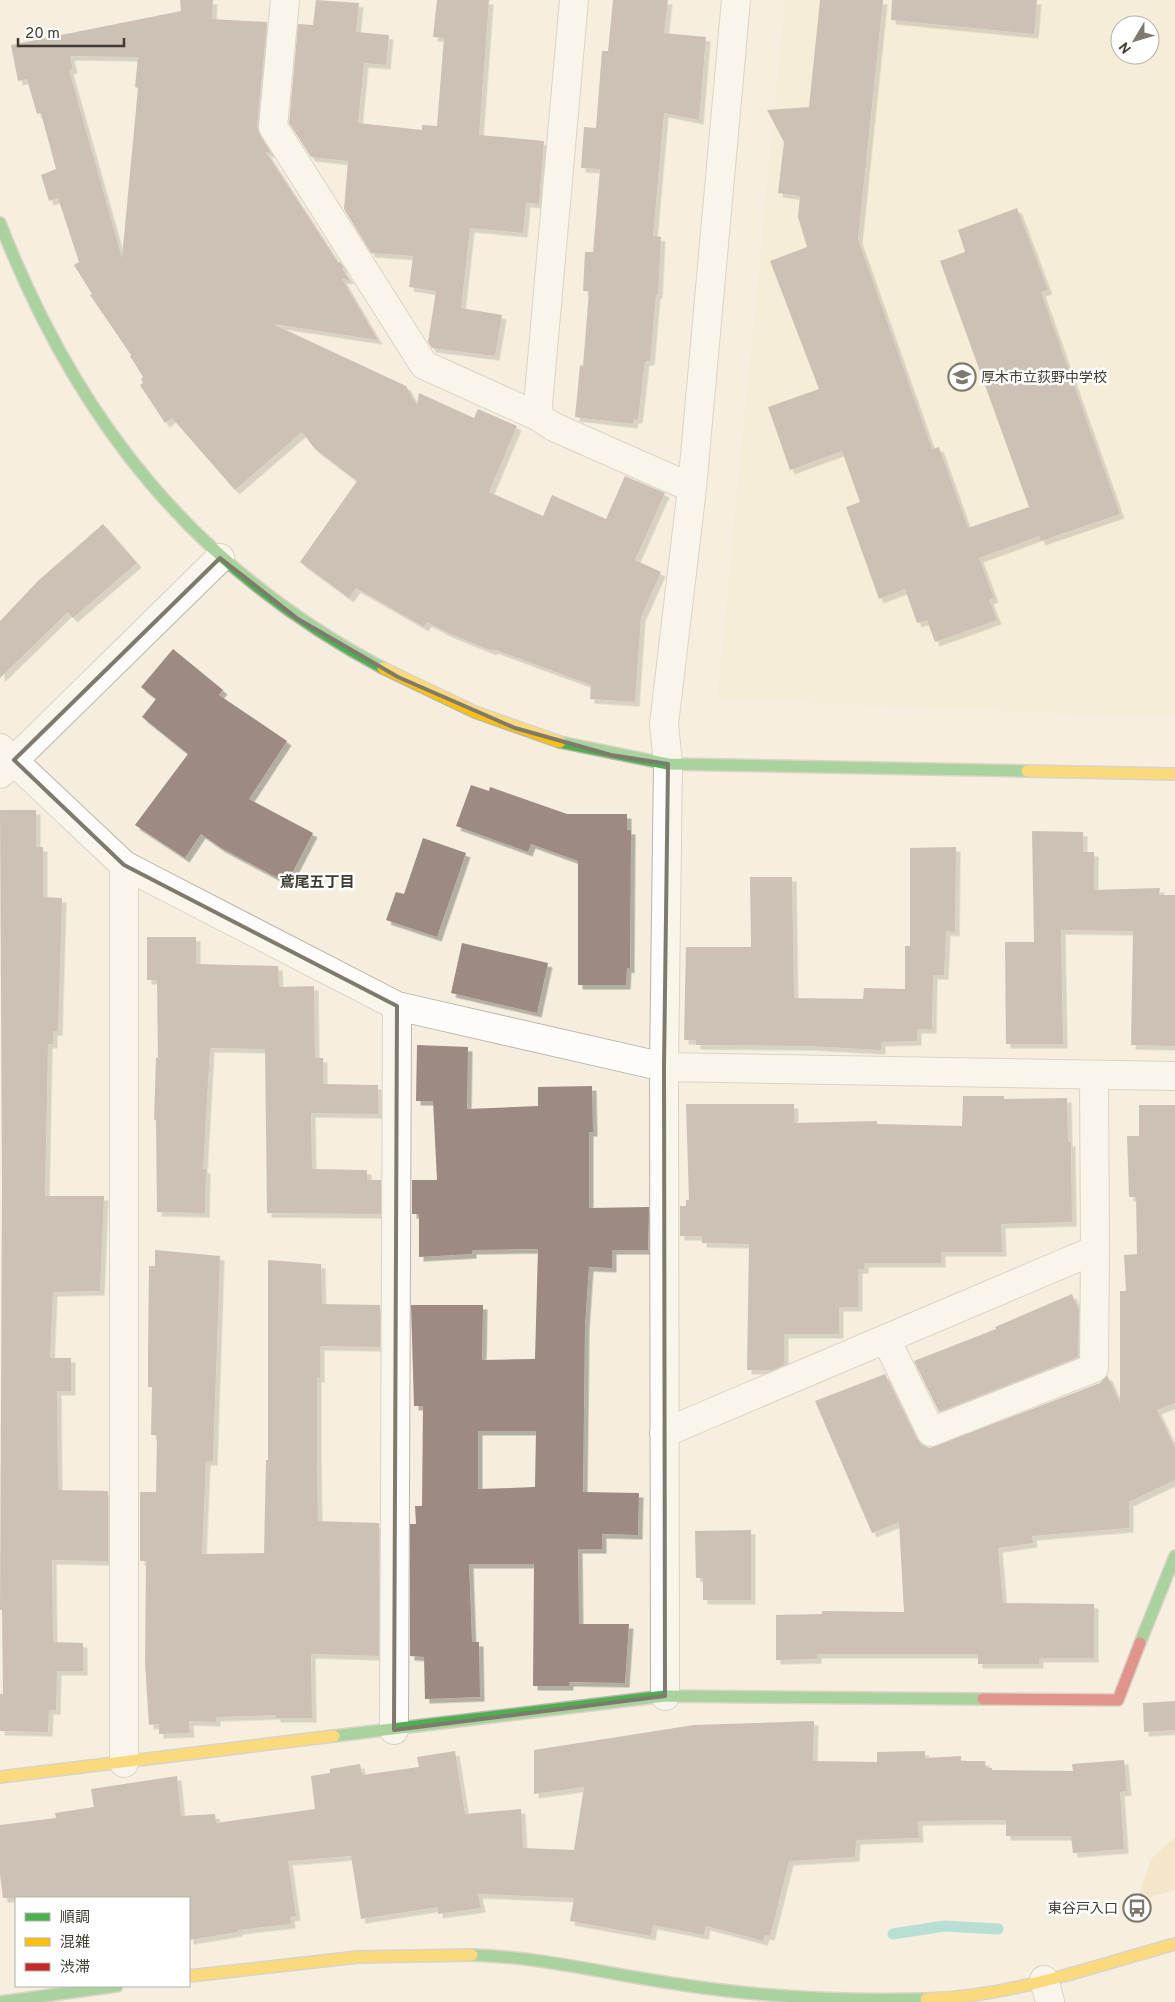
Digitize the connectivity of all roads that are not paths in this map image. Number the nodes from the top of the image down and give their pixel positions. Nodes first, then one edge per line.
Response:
1 (285, 0) edge
2 (574, 0) edge
3 (736, 0) edge
4 (0, 223) edge
5 (8, 269) edge
6 (537, 416) junction
7 (692, 488) junction
8 (220, 558) junction
9 (5, 761) edge
10 (668, 764) junction
11 (1175, 774) edge
12 (124, 865) junction
13 (397, 1006) junction
14 (664, 1067) junction
15 (1094, 1075) junction
16 (1175, 1076) edge
17 (1095, 1250) junction
18 (886, 1339) junction
19 (664, 1433) junction
20 (1175, 1556) edge
21 (665, 1696) junction
22 (394, 1730) junction
23 (124, 1763) junction
24 (0, 1777) edge
25 (1175, 1944) edge
26 (190, 1976) edge
27 (110, 1987) edge
28 (1047, 1991) edge
29 (951, 1999) edge
30 (777, 2000) edge
31 (0, 2002) edge

1 - 6 street
2 - 6 street
3 - 7 street
4 - 5 street
5 - 8 street
6 - 7 street
7 - 10 street
8 - 9 street
8 - 10 street
9 - 12 street
10 - 11 street
10 - 14 street
12 - 13 street
12 - 23 street
13 - 14 street
13 - 22 street
14 - 15 street
14 - 19 street
15 - 16 street
15 - 17 street
17 - 18 street
17 - 18 street
18 - 19 street
19 - 21 street
20 - 21 street
21 - 22 street
22 - 23 street
23 - 24 street
25 - 28 street
26 - 30 street
27 - 31 street
28 - 29 street
29 - 30 street

